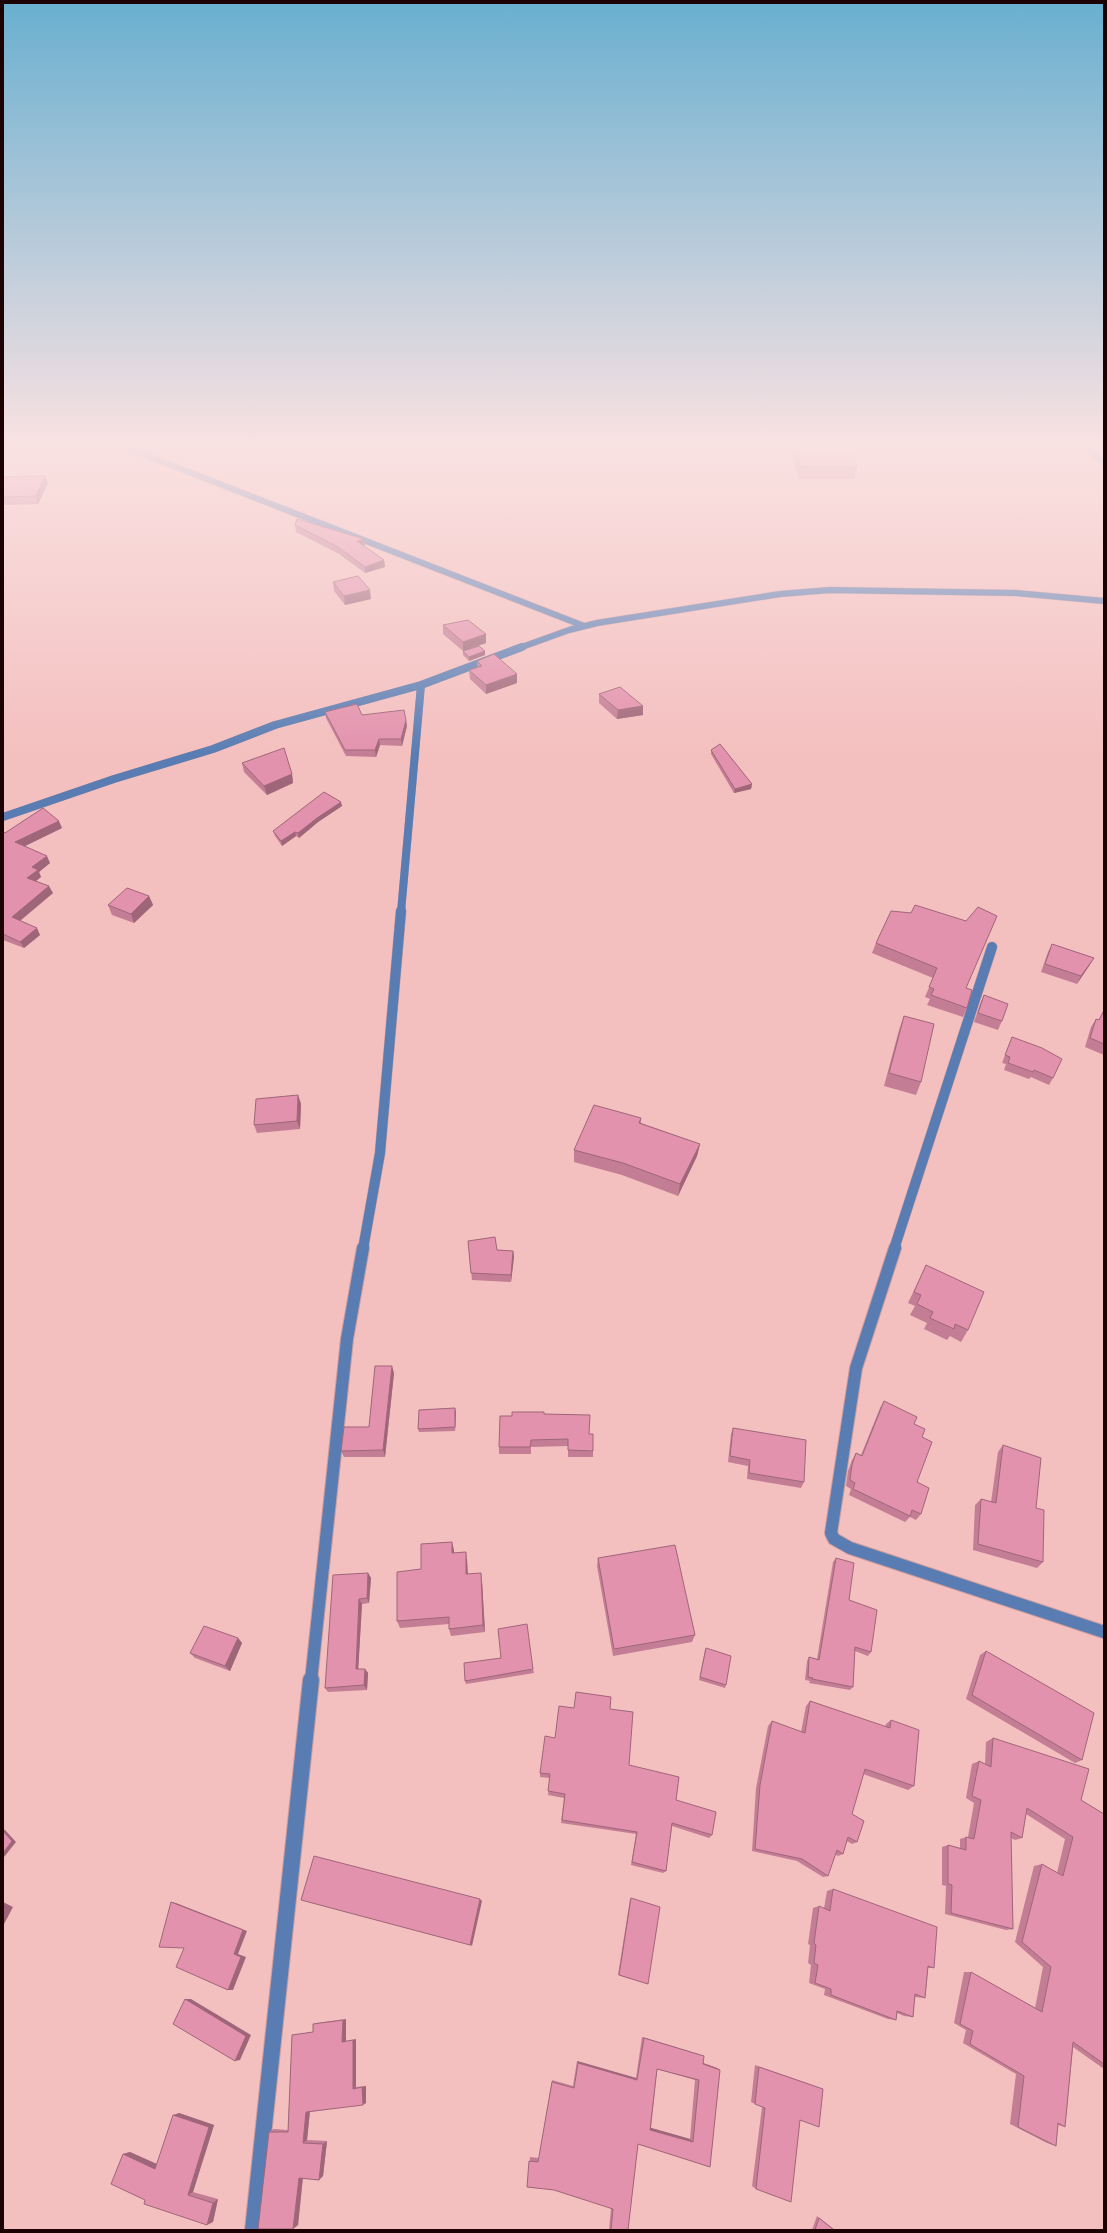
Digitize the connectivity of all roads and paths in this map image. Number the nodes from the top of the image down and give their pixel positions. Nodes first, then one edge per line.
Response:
1 (379, 546) edge
2 (1104, 601) edge
3 (584, 626) junction
4 (421, 686) junction
5 (3, 817) edge
6 (992, 947) dead end
7 (1104, 1632) edge
8 (253, 2230) edge

1 - 3 street
2 - 3 street
3 - 4 street
4 - 5 street
4 - 8 street
6 - 7 street

